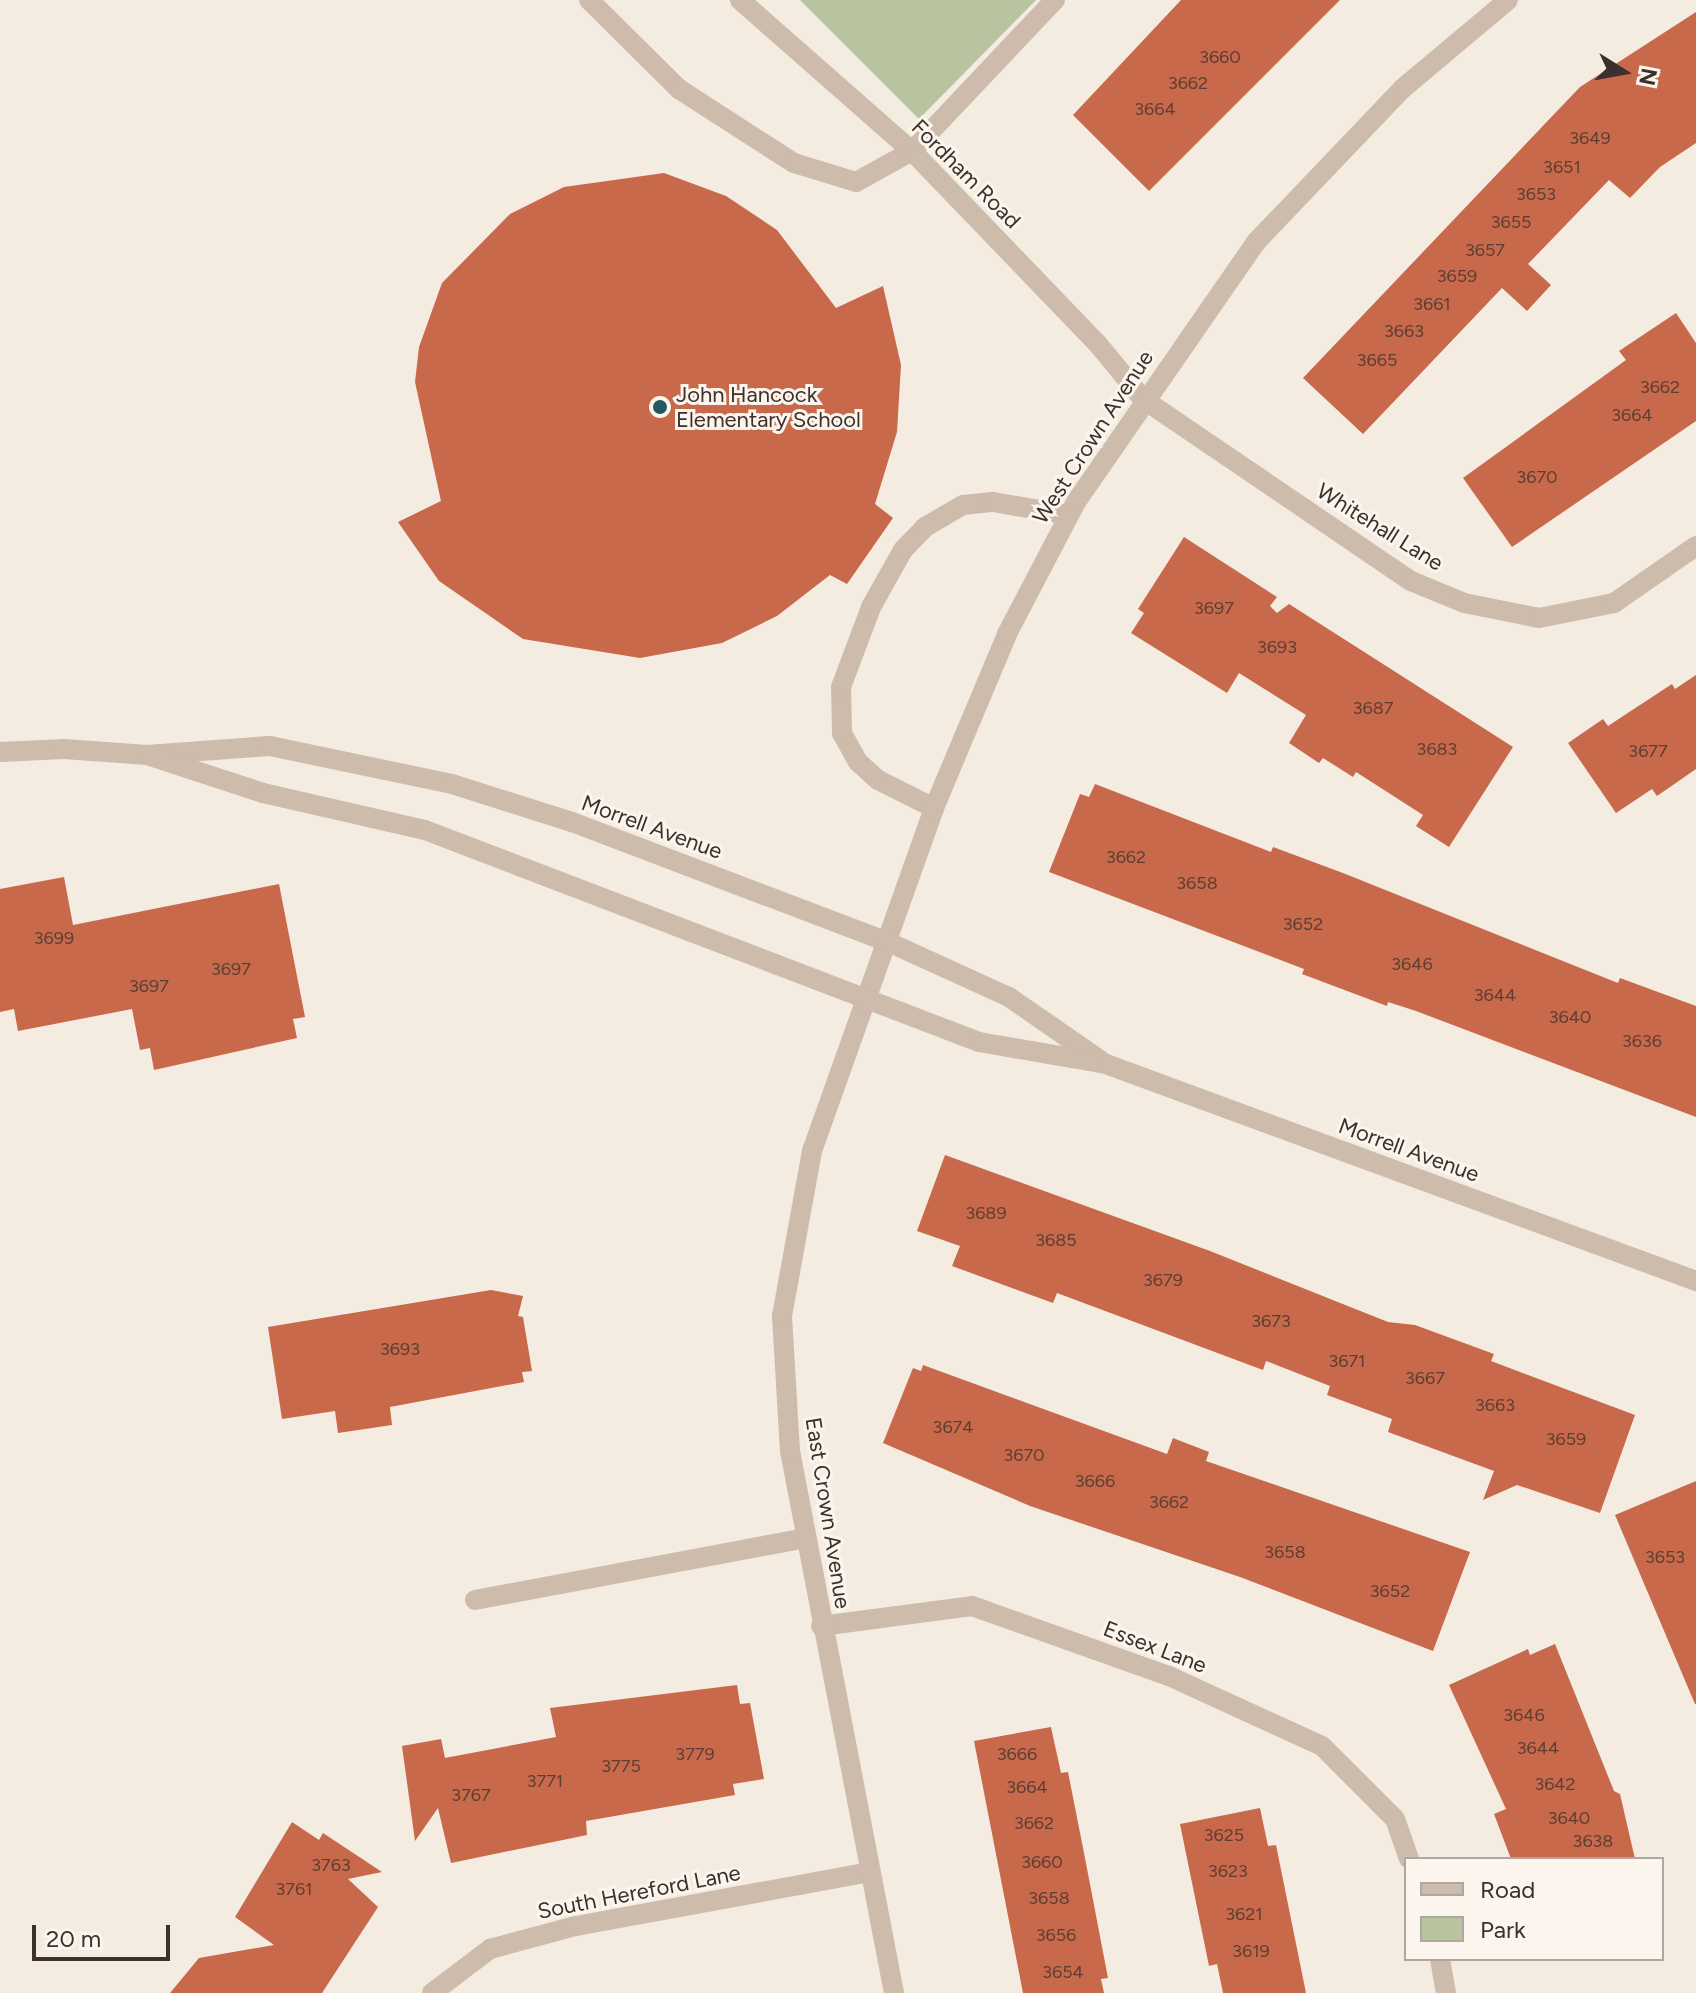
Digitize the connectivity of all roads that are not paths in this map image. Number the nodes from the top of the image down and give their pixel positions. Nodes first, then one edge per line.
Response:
1 (589, 0) edge
2 (740, 0) edge
3 (1055, 0) edge
4 (1508, 0) edge
5 (912, 151) junction
6 (1143, 399) junction
7 (1068, 515) junction
8 (1696, 546) edge
9 (0, 752) edge
10 (147, 755) junction
11 (934, 808) junction
12 (886, 941) junction
13 (865, 997) junction
14 (1106, 1064) junction
15 (1696, 1281) edge
16 (805, 1538) junction
17 (475, 1600) dead end
18 (821, 1626) junction
19 (1408, 1857) edge
20 (870, 1872) junction
21 (1440, 1961) edge
22 (432, 1993) edge
23 (894, 1993) edge
24 (1446, 1993) edge

1 - 5 street
2 - 5 street, Fordham Road
3 - 5 street
4 - 6 street, West Crown Avenue
5 - 6 street, Fordham Road
6 - 7 street, West Crown Avenue
6 - 8 street, Whitehall Lane
7 - 11 street, West Crown Avenue
7 - 11 street
9 - 10 street, Morrell Avenue
10 - 12 street, Morrell Avenue
10 - 13 street, Morrell Avenue
11 - 12 street, West Crown Avenue
12 - 13 street, West Crown Avenue
12 - 14 street, Morrell Avenue
13 - 14 street, Morrell Avenue
13 - 16 street, East Crown Avenue
14 - 15 street, Morrell Avenue
16 - 17 street
16 - 18 street, East Crown Avenue
18 - 19 street, Essex Lane
18 - 20 street, East Crown Avenue
20 - 22 street, South Hereford Lane
20 - 23 street, East Crown Avenue
21 - 24 street

